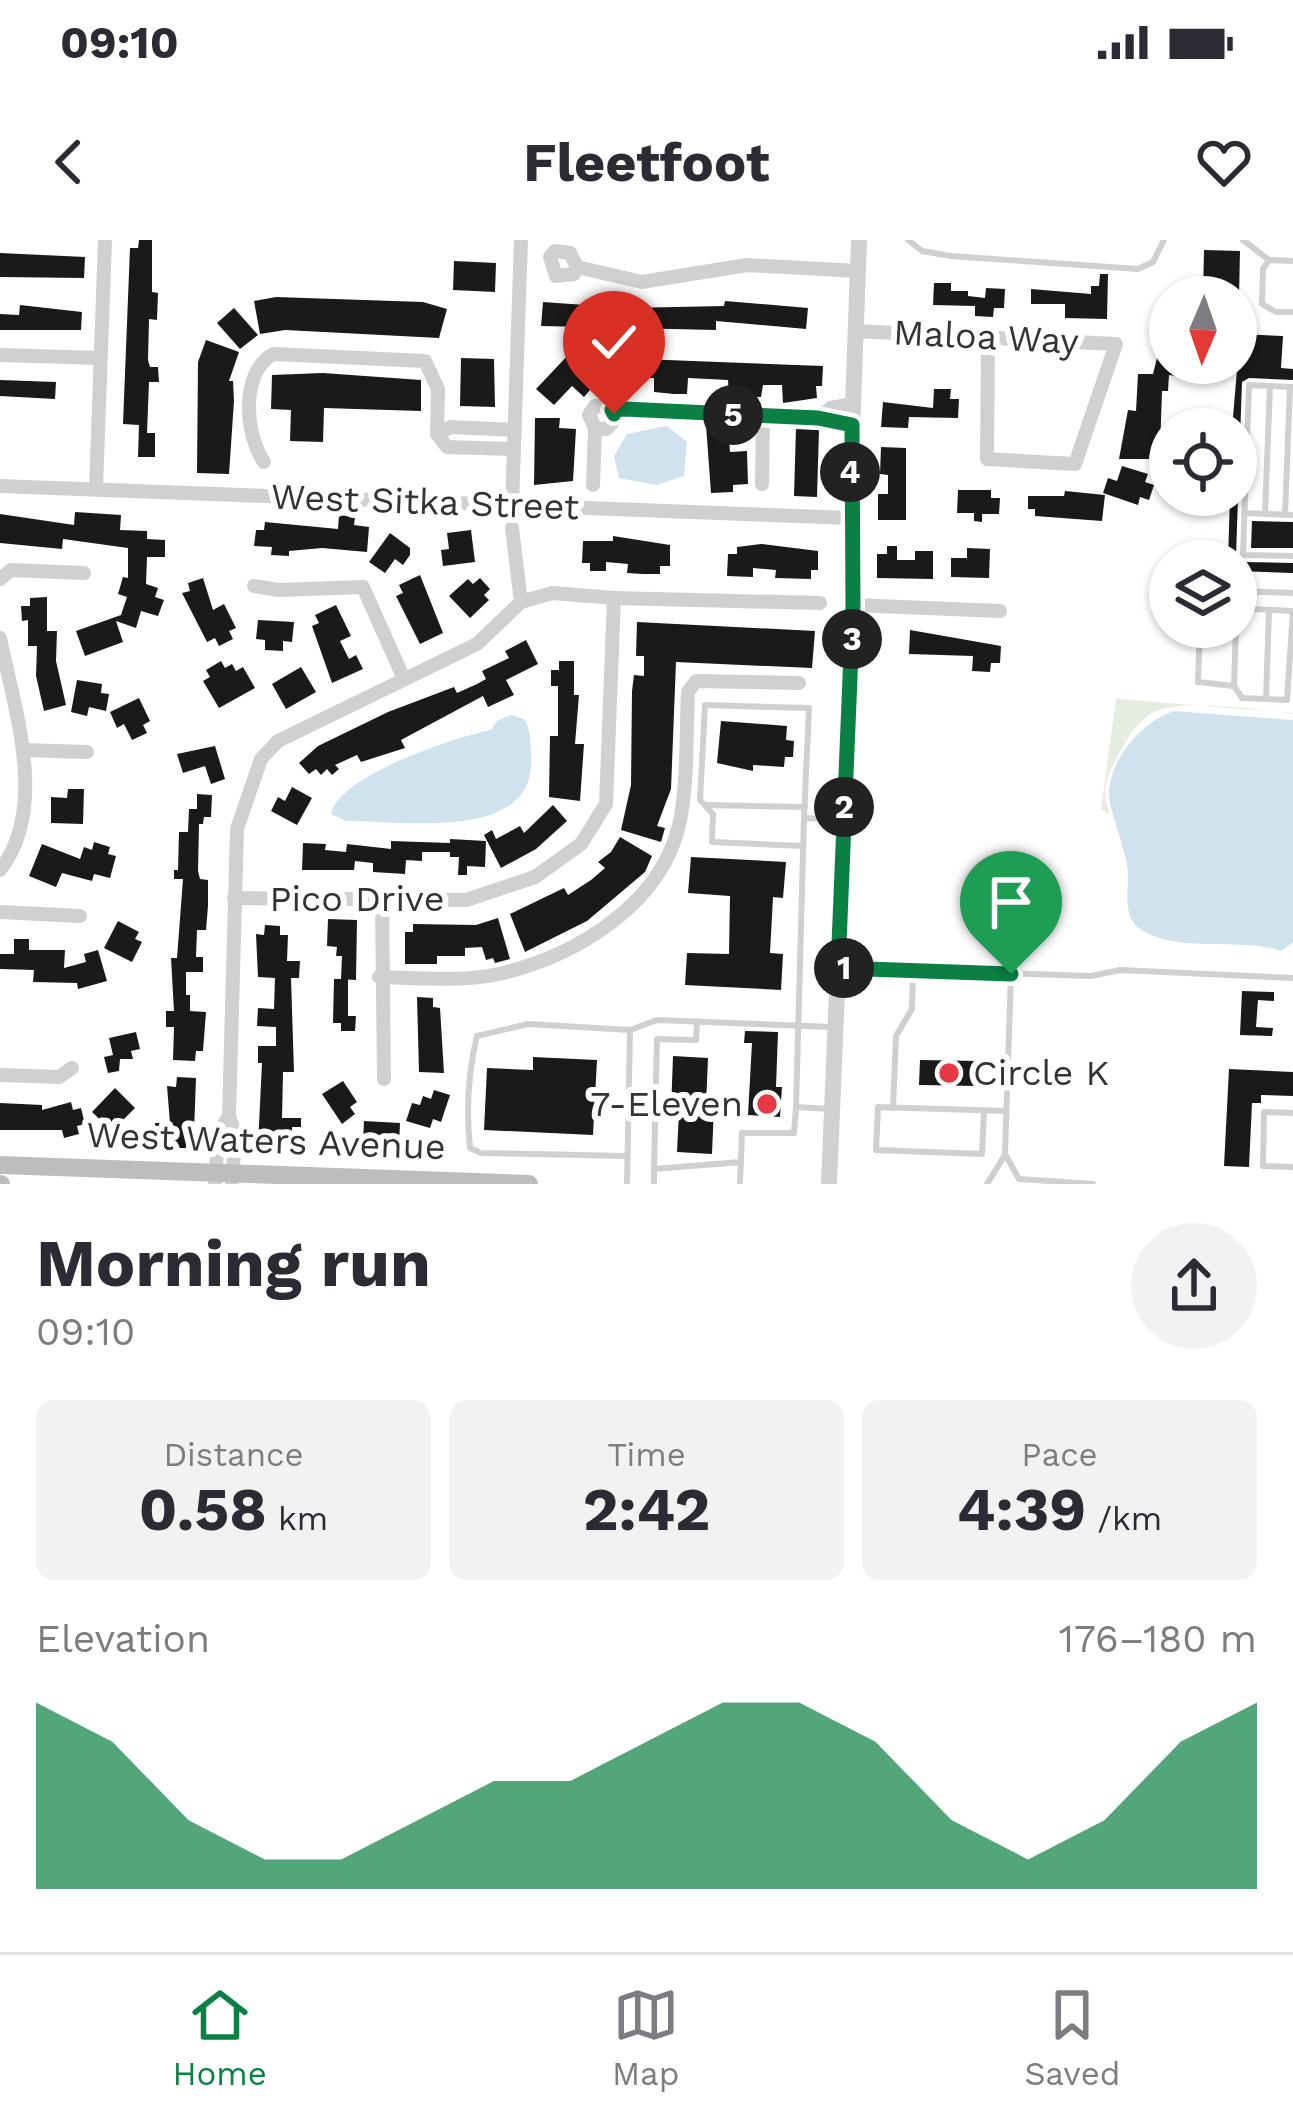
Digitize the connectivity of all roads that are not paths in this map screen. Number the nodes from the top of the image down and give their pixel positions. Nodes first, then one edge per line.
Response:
1 (105, 240) edge
2 (521, 240) edge
3 (859, 240) edge
4 (908, 240) edge
5 (1164, 240) edge
6 (1243, 240) edge
7 (1269, 260) junction
8 (1293, 261) edge
9 (578, 267) dead end
10 (858, 271) junction
11 (1293, 312) edge
12 (855, 331) junction
13 (988, 338) junction
14 (0, 355) edge
15 (100, 358) junction
16 (1270, 386) junction
17 (1292, 387) edge
18 (853, 404) junction
19 (1248, 408) edge
20 (763, 417) junction
21 (818, 418) junction
22 (852, 425) junction
23 (514, 430) junction
24 (437, 434) junction
25 (513, 449) junction
26 (264, 462) dead end
27 (762, 484) dead end
28 (593, 485) dead end
29 (0, 486) edge
30 (96, 488) junction
31 (512, 506) junction
32 (1257, 514) edge
33 (1264, 514) junction
34 (1289, 515) edge
35 (1244, 516) edge
36 (850, 518) junction
37 (512, 528) dead end
38 (1293, 556) edge
39 (85, 573) dead end
40 (0, 579) edge
41 (254, 586) dead end
42 (1257, 592) edge
43 (1293, 593) edge
44 (614, 598) junction
45 (521, 602) junction
46 (820, 602) dead end
47 (853, 605) junction
48 (1257, 609) edge
49 (1269, 610) junction
50 (1000, 611) dead end
51 (1292, 611) edge
52 (0, 638) edge
53 (1199, 648) edge
54 (1235, 648) edge
55 (404, 679) junction
56 (799, 683) dead end
57 (1234, 686) junction
58 (1266, 699) junction
59 (22, 750) junction
60 (87, 752) dead end
61 (704, 805) junction
62 (805, 807) junction
63 (804, 818) junction
64 (844, 820) junction
65 (803, 846) junction
66 (0, 871) edge
67 (382, 897) junction
68 (234, 898) junction
69 (0, 912) edge
70 (80, 916) dead end
71 (838, 968) junction
72 (914, 970) junction
73 (1011, 974) junction
74 (380, 977) junction
75 (1293, 978) edge
76 (697, 1021) junction
77 (800, 1025) junction
78 (836, 1027) junction
79 (630, 1030) junction
80 (72, 1069) dead end
81 (0, 1075) edge
82 (384, 1078) dead end
83 (796, 1107) junction
84 (898, 1108) junction
85 (920, 1108) junction
86 (832, 1109) junction
87 (938, 1109) junction
88 (958, 1110) junction
89 (984, 1111) junction
90 (1006, 1112) junction
91 (1293, 1113) edge
92 (903, 1118) dead end
93 (920, 1119) dead end
94 (938, 1120) dead end
95 (958, 1121) dead end
96 (902, 1141) dead end
97 (919, 1141) dead end
98 (937, 1142) dead end
99 (956, 1142) dead end
100 (902, 1151) junction
101 (919, 1152) junction
102 (937, 1152) junction
103 (956, 1153) junction
104 (1005, 1154) junction
105 (627, 1156) junction
106 (741, 1162) junction
107 (0, 1165) edge
108 (1293, 1167) edge
109 (654, 1169) junction
110 (27, 1175) edge
111 (224, 1178) edge
112 (422, 1181) edge
113 (529, 1184) edge
114 (627, 1184) edge
115 (654, 1184) edge
116 (740, 1184) edge
117 (829, 1184) edge
118 (986, 1184) edge
119 (1093, 1184) edge

1 - 15 street
2 - 23 street
3 - 10 street
4 - 5 lane
6 - 7 lane
7 - 8 lane
7 - 11 lane
9 - 10 street
10 - 12 street
12 - 13 street, Maloa Way
12 - 18 street
13 - 13 street, Maloa Way
14 - 15 street
15 - 30 street
16 - 17 lane
16 - 19 lane
16 - 33 lane
17 - 34 lane
18 - 21 street
18 - 22 street
20 - 21 street
20 - 27 street
20 - 28 street
21 - 22 street
22 - 36 street
23 - 24 street
23 - 25 street
24 - 25 street
24 - 26 street
25 - 31 street
29 - 30 street, West Sitka Street
30 - 31 street, West Sitka Street
31 - 36 street, West Sitka Street
32 - 33 lane
33 - 34 lane
35 - 38 lane
36 - 47 street
37 - 45 street
39 - 40 street
41 - 55 street
42 - 43 lane
44 - 45 street
44 - 46 street
44 - 67 street, Pico Drive
45 - 55 street
47 - 50 street
47 - 64 street
48 - 49 lane
49 - 51 lane
49 - 58 lane
51 - 58 lane
52 - 59 street
53 - 57 lane
54 - 57 lane
55 - 68 street
56 - 74 street
57 - 58 lane
59 - 60 street
59 - 66 street
61 - 62 lane
61 - 62 lane
61 - 65 lane
62 - 63 lane
63 - 64 lane
63 - 65 lane
64 - 71 street
65 - 77 lane
67 - 68 street, Pico Drive
67 - 74 street
68 - 111 street
69 - 70 street
71 - 72 lane
71 - 78 street
72 - 73 lane
72 - 84 lane
73 - 75 lane
73 - 90 lane
74 - 82 street
76 - 77 lane
76 - 79 lane
76 - 109 lane
77 - 78 lane
77 - 83 lane
78 - 86 street
79 - 105 lane
79 - 105 lane
80 - 81 street
83 - 86 lane
83 - 106 lane
84 - 85 lane
84 - 92 lane
84 - 100 lane
85 - 87 lane
85 - 93 lane
86 - 117 street
87 - 88 lane
87 - 94 lane
88 - 89 lane
88 - 95 lane
89 - 90 lane
89 - 103 lane
90 - 104 lane
91 - 108 lane
96 - 100 lane
97 - 101 lane
98 - 102 lane
99 - 103 lane
100 - 101 lane
101 - 102 lane
102 - 103 lane
104 - 118 lane
104 - 119 lane
105 - 114 lane
106 - 109 lane
106 - 116 lane
107 - 110 main road, West Waters Avenue
109 - 115 lane
110 - 111 main road, West Waters Avenue
111 - 112 main road, West Waters Avenue
112 - 113 main road, West Waters Avenue

